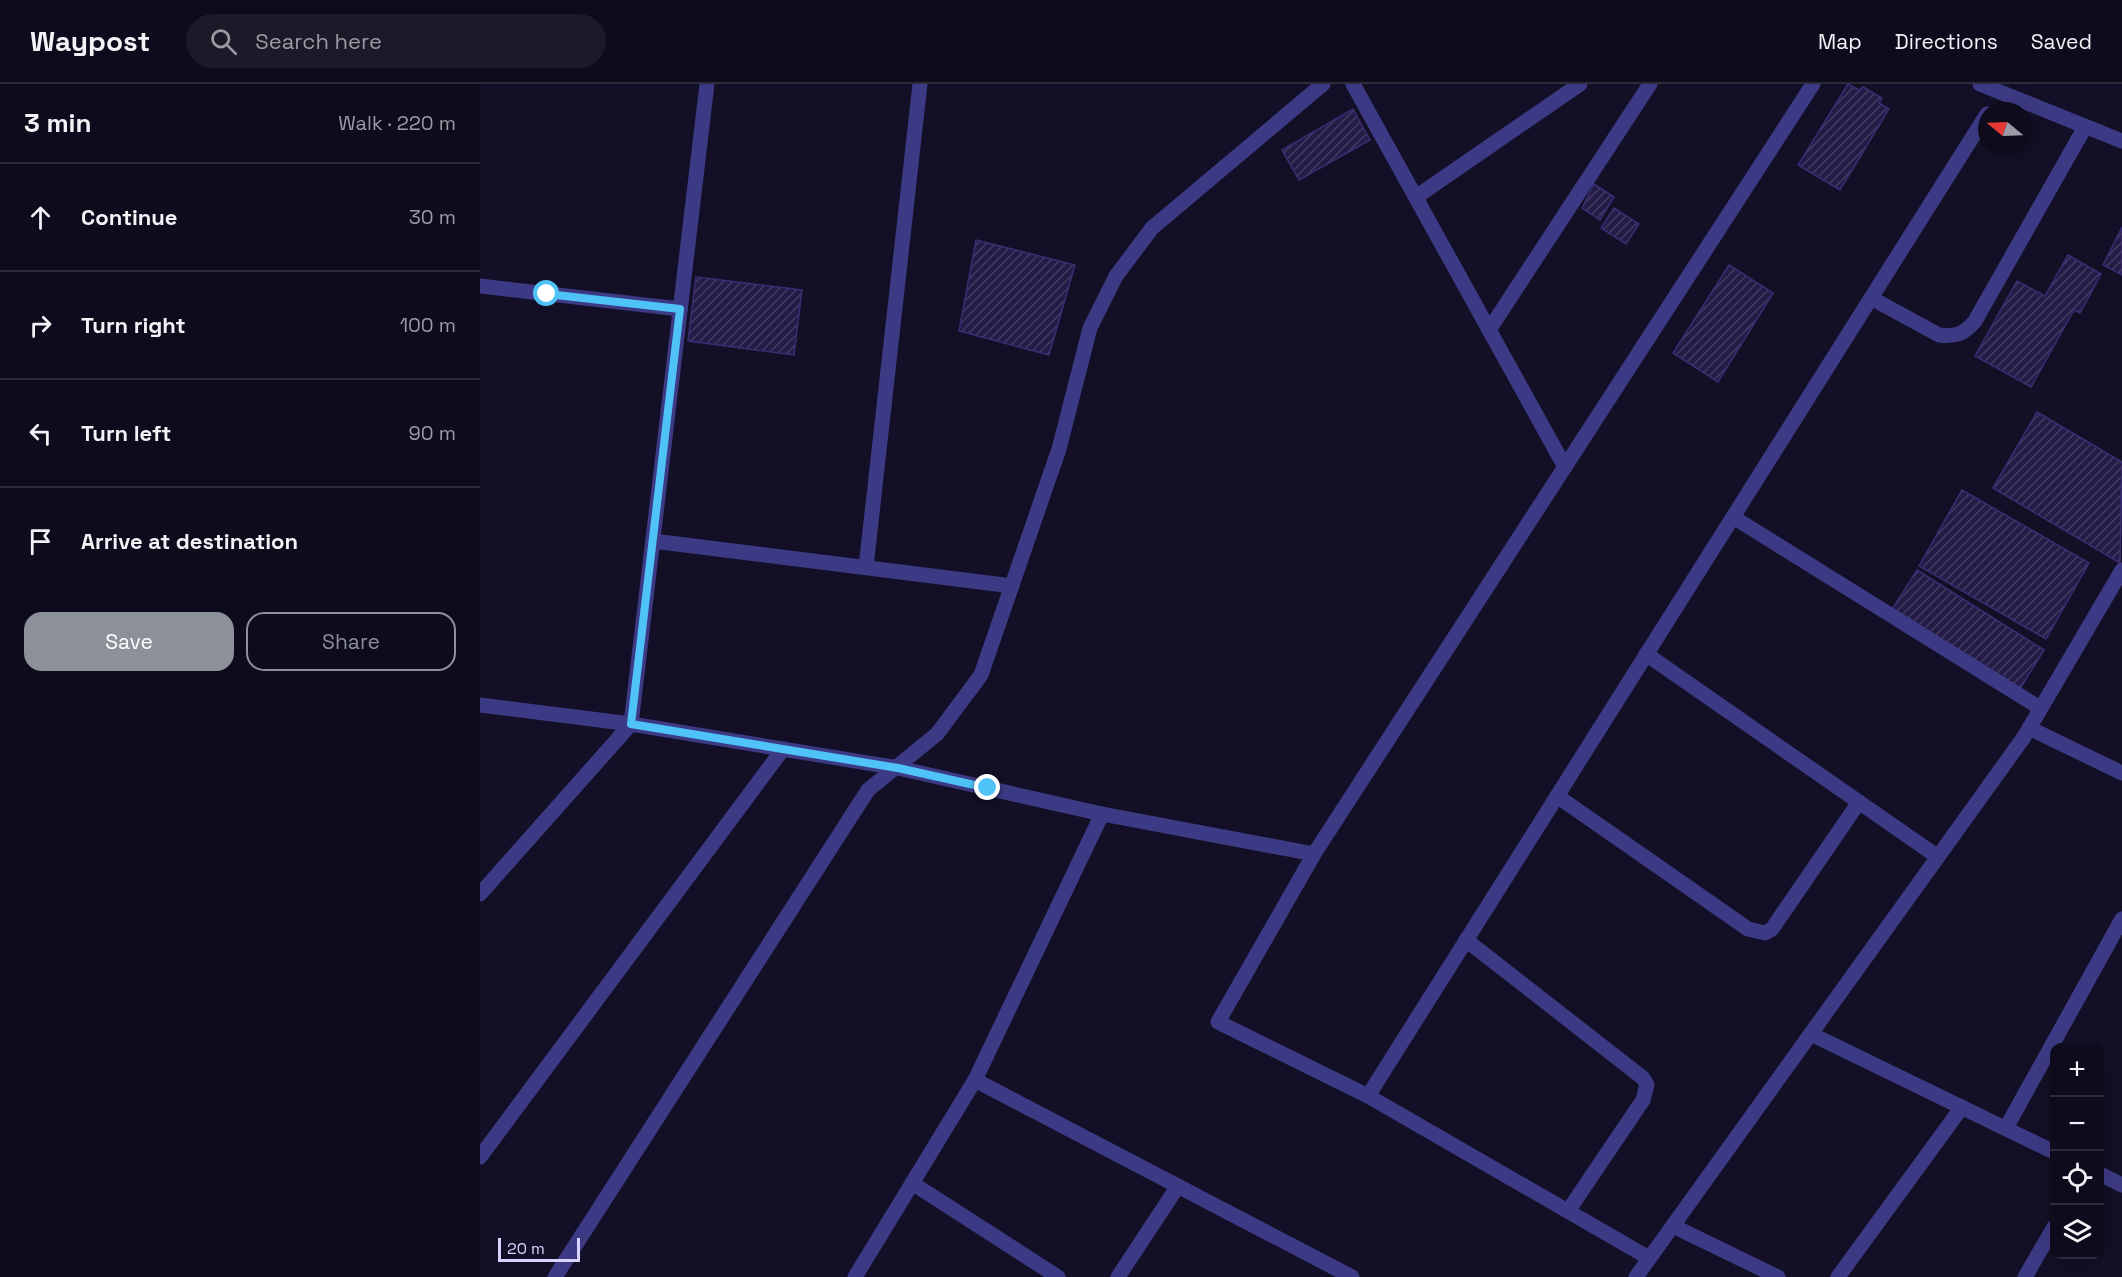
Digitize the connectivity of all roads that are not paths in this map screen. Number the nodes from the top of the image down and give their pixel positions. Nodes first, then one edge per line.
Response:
1 (707, 84) edge
2 (920, 84) edge
3 (1323, 84) edge
4 (1353, 84) edge
5 (1580, 84) edge
6 (1650, 84) edge
7 (1813, 84) edge
8 (1980, 84) edge
9 (2001, 92) junction
10 (1995, 102) edge
11 (2085, 126) junction
12 (1978, 129) edge
13 (2122, 141) edge
14 (1416, 196) junction
15 (480, 286) edge
16 (1871, 298) junction
17 (680, 309) junction
18 (1489, 330) junction
19 (1565, 467) junction
20 (1733, 517) junction
21 (653, 542) junction
22 (866, 567) junction
23 (2122, 570) edge
24 (1012, 586) junction
25 (1646, 654) junction
26 (480, 705) edge
27 (2040, 708) junction
28 (631, 724) junction
29 (2029, 728) junction
30 (783, 749) junction
31 (898, 768) junction
32 (2122, 773) edge
33 (1557, 796) junction
34 (1859, 802) junction
35 (1101, 814) junction
36 (1314, 854) junction
37 (1938, 857) junction
38 (480, 894) edge
39 (2122, 919) edge
40 (1466, 940) junction
41 (1811, 1034) junction
42 (975, 1080) junction
43 (1368, 1096) junction
44 (1962, 1107) junction
45 (2006, 1128) junction
46 (2053, 1151) edge
47 (480, 1157) edge
48 (2104, 1176) edge
49 (912, 1183) junction
50 (2122, 1185) edge
51 (1178, 1186) junction
52 (1568, 1211) junction
53 (1673, 1226) junction
54 (2050, 1235) edge
55 (1649, 1258) junction
56 (555, 1277) edge
57 (855, 1277) edge
58 (1058, 1277) edge
59 (1118, 1277) edge
60 (1352, 1277) edge
61 (1636, 1277) edge
62 (1778, 1277) edge
63 (1838, 1277) edge
64 (2025, 1277) edge

1 - 17 street
2 - 22 street
3 - 24 street
4 - 14 street
5 - 14 street
6 - 18 street
7 - 19 street
8 - 9 street
9 - 10 street
9 - 11 street
11 - 13 street
11 - 16 street
12 - 16 street
14 - 18 street
15 - 17 street
16 - 20 street
17 - 21 street
18 - 19 street
19 - 36 street
20 - 25 street
20 - 27 street
21 - 22 street
21 - 28 street
22 - 24 street
23 - 27 street
24 - 31 street
25 - 33 street
25 - 34 street
26 - 28 street
27 - 29 street
28 - 30 street
28 - 38 street
29 - 32 street
29 - 37 street
30 - 31 street
30 - 47 street
31 - 35 street
31 - 56 street
33 - 34 street
33 - 40 street
34 - 37 street
35 - 36 street
35 - 42 street
36 - 43 street
37 - 41 street
39 - 45 street
40 - 43 street
40 - 52 street
41 - 44 street
41 - 53 street
42 - 49 street
42 - 51 street
43 - 52 street
44 - 45 street
44 - 63 street
45 - 46 street
48 - 50 street
49 - 57 street
49 - 58 street
51 - 59 street
51 - 60 street
52 - 55 street
53 - 55 street
53 - 62 street
54 - 64 street
55 - 61 street

